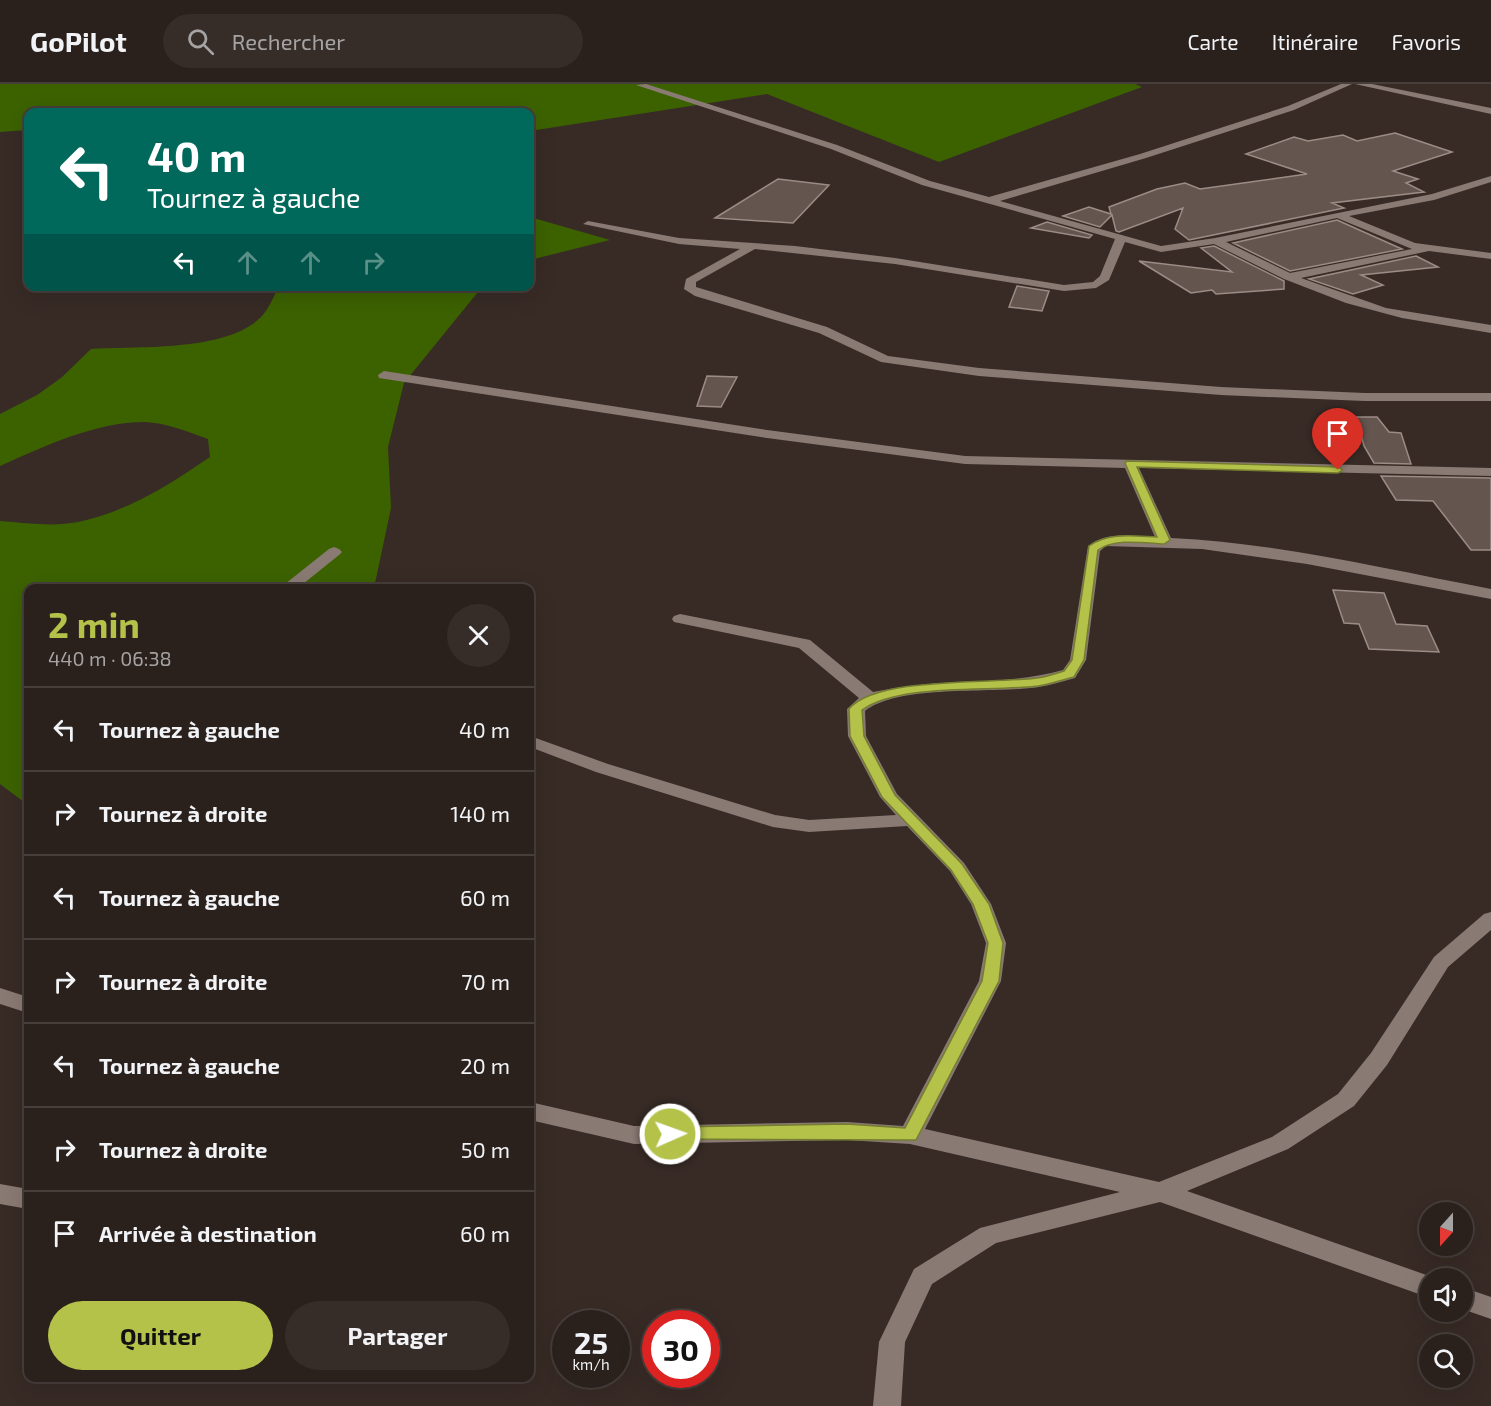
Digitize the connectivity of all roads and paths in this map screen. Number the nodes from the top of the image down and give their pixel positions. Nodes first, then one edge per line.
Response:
1 (1348, 84) edge
2 (1359, 84) edge
3 (640, 85) edge
4 (1491, 111) edge
5 (1491, 179) edge
6 (989, 201) junction
7 (1338, 215) junction
8 (588, 224) dead end
9 (1121, 238) junction
10 (1215, 241) junction
11 (751, 246) junction
12 (1430, 249) junction
13 (1491, 256) edge
14 (1288, 277) junction
15 (1491, 329) edge
16 (384, 375) dead end
17 (1491, 397) edge
18 (1130, 463) junction
19 (1491, 472) edge
20 (1164, 540) junction
21 (334, 552) dead end
22 (293, 584) edge
23 (1491, 594) edge
24 (680, 619) dead end
25 (870, 698) junction
26 (534, 742) edge
27 (911, 820) junction
28 (1491, 919) edge
29 (0, 996) edge
30 (24, 1004) edge
31 (534, 1112) edge
32 (910, 1135) junction
33 (1160, 1192) junction
34 (0, 1194) edge
35 (24, 1198) edge
36 (1419, 1283) edge
37 (1473, 1302) edge
38 (1491, 1308) edge
39 (886, 1406) edge

1 - 6 street
2 - 4 street
3 - 6 street
5 - 7 street
6 - 9 street
7 - 10 street
7 - 12 street
8 - 11 street
9 - 10 street
9 - 11 street
10 - 14 street
11 - 17 street
12 - 13 street
12 - 14 street
14 - 15 street
16 - 18 street
18 - 19 street
18 - 20 street
20 - 23 street
20 - 25 street
21 - 22 street
24 - 25 street
25 - 27 street
26 - 27 street
27 - 32 street
28 - 33 street
29 - 30 street
31 - 32 street
32 - 33 street
33 - 36 street
33 - 39 street
34 - 35 street
37 - 38 street

